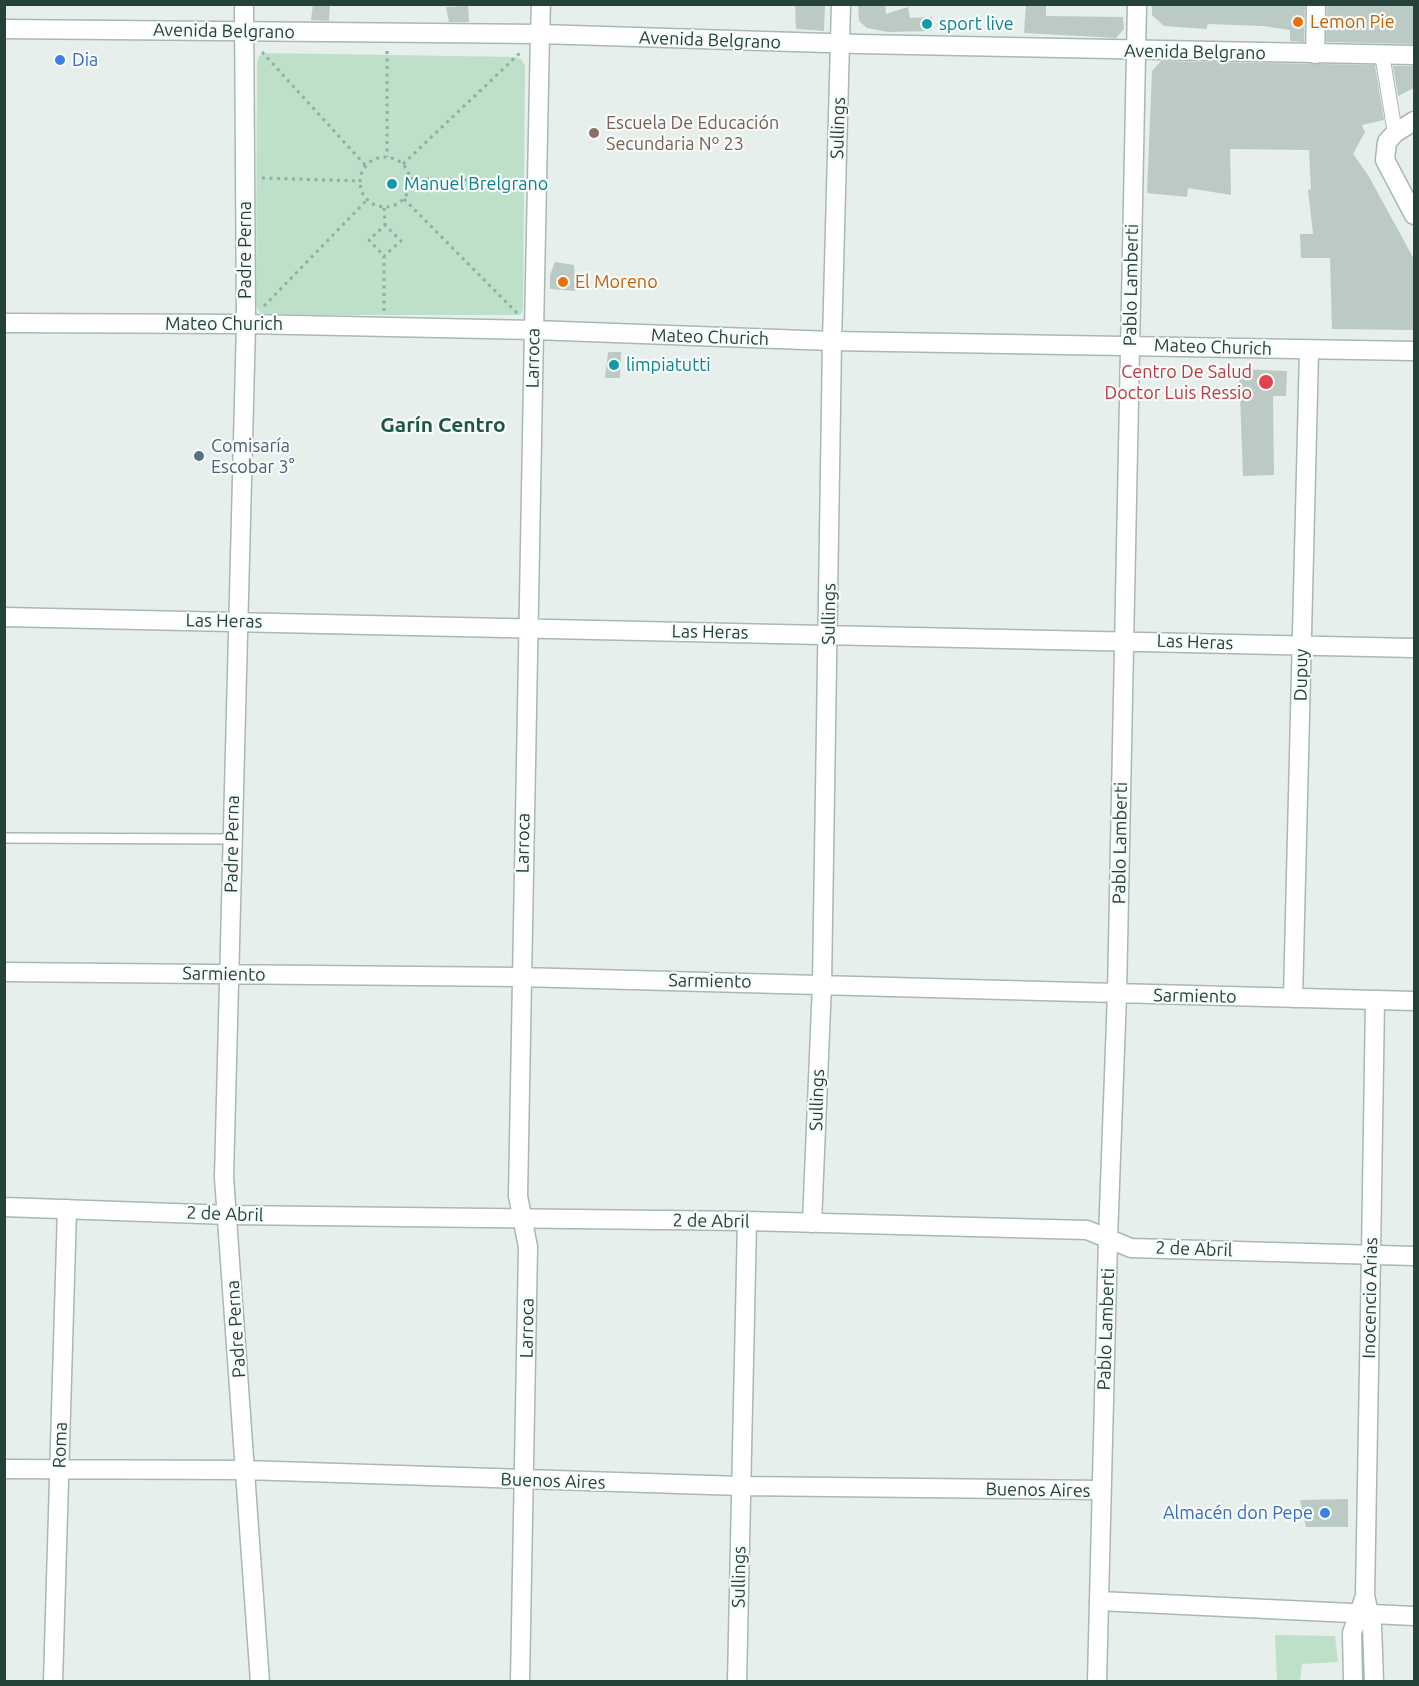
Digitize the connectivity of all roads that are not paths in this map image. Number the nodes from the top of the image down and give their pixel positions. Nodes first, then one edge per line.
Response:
1 (244, 4) edge
2 (541, 4) edge
3 (841, 4) edge
4 (1137, 4) edge
5 (1316, 4) edge
6 (4, 29) edge
7 (244, 31) junction
8 (540, 34) junction
9 (840, 44) junction
10 (1137, 50) junction
11 (1315, 54) junction
12 (1382, 54) junction
13 (1414, 55) edge
14 (1414, 121) edge
15 (1395, 133) junction
16 (1414, 215) edge
17 (4, 323) edge
18 (246, 324) junction
19 (534, 330) junction
20 (832, 341) junction
21 (1130, 345) junction
22 (1309, 351) junction
23 (1414, 351) edge
24 (4, 617) edge
25 (239, 621) junction
26 (528, 628) junction
27 (829, 635) junction
28 (1124, 639) junction
29 (1302, 646) junction
30 (1414, 648) edge
31 (4, 838) edge
32 (231, 839) junction
33 (4, 972) edge
34 (229, 974) junction
35 (520, 977) junction
36 (822, 984) junction
37 (1117, 994) junction
38 (1293, 999) junction
39 (1375, 1000) junction
40 (1414, 1001) edge
41 (4, 1207) edge
42 (67, 1209) junction
43 (229, 1215) junction
44 (523, 1219) junction
45 (747, 1221) junction
46 (812, 1223) junction
47 (1108, 1238) junction
48 (1371, 1255) junction
49 (1414, 1256) edge
50 (4, 1469) edge
51 (59, 1469) junction
52 (244, 1470) junction
53 (525, 1480) junction
54 (741, 1486) junction
55 (1101, 1494) junction
56 (1099, 1601) junction
57 (1364, 1615) junction
58 (1414, 1616) edge
59 (53, 1682) edge
60 (260, 1682) edge
61 (520, 1682) edge
62 (737, 1682) edge
63 (1097, 1682) edge
64 (1353, 1682) edge
65 (1374, 1682) edge

1 - 7 street, Padre Perna
2 - 8 street, Larroca
3 - 9 street, Sullings
4 - 10 street, Pablo Lamberti
5 - 11 street
6 - 7 street, Avenida Belgrano
7 - 8 street, Avenida Belgrano
7 - 18 street, Padre Perna
8 - 9 street, Avenida Belgrano
8 - 19 street, Larroca
9 - 10 street, Avenida Belgrano
9 - 20 street, Sullings
10 - 11 street, Avenida Belgrano
10 - 21 street, Pablo Lamberti
11 - 12 street, Avenida Belgrano
12 - 13 street, Avenida Belgrano
12 - 15 street
14 - 15 street
15 - 16 street
17 - 18 street, Mateo Churich
18 - 19 street, Mateo Churich
18 - 25 street, Padre Perna
19 - 20 street, Mateo Churich
19 - 26 street, Larroca
20 - 21 street, Mateo Churich
20 - 27 street, Sullings
21 - 22 street, Mateo Churich
21 - 28 street, Pablo Lamberti
22 - 23 street, Mateo Churich
22 - 29 street, Dupuy
24 - 25 street, Las Heras
25 - 26 street, Las Heras
25 - 32 street, Padre Perna
26 - 27 street, Las Heras
26 - 35 street, Larroca
27 - 28 street, Las Heras
27 - 36 street, Sullings
28 - 29 street, Las Heras
28 - 37 street, Pablo Lamberti
29 - 30 street, Las Heras
29 - 38 street, Dupuy
31 - 32 lane
32 - 34 street, Padre Perna
33 - 34 street, Sarmiento
34 - 35 street, Sarmiento
34 - 43 street, Padre Perna
35 - 36 street, Sarmiento
35 - 44 street, Larroca
36 - 37 street, Sarmiento
36 - 46 street, Sullings
37 - 38 street, Sarmiento
37 - 47 street, Pablo Lamberti
38 - 39 street, Sarmiento
39 - 40 street, Sarmiento
39 - 48 street, Inocencio Arias
41 - 42 street, 2 de Abril
42 - 43 street, 2 de Abril
42 - 51 street, Roma
43 - 44 street, 2 de Abril
43 - 52 street, Padre Perna
44 - 45 street, 2 de Abril
44 - 53 street, Larroca
45 - 46 street, 2 de Abril
45 - 54 street, Sullings
46 - 47 street, 2 de Abril
47 - 48 street, 2 de Abril
47 - 55 street, Pablo Lamberti
48 - 49 street, 2 de Abril
48 - 57 street, Inocencio Arias
50 - 51 street, Buenos Aires
51 - 52 street, Buenos Aires
51 - 59 street, Roma
52 - 53 street, Buenos Aires
52 - 60 street, Padre Perna
53 - 54 street, Buenos Aires
53 - 61 street, Larroca
54 - 55 street, Buenos Aires
54 - 62 street, Sullings
55 - 56 street, Pablo Lamberti
56 - 57 street
56 - 63 street, Pablo Lamberti
57 - 58 street
57 - 64 street, Inocencio Arias
57 - 65 street, Inocencio Arias

